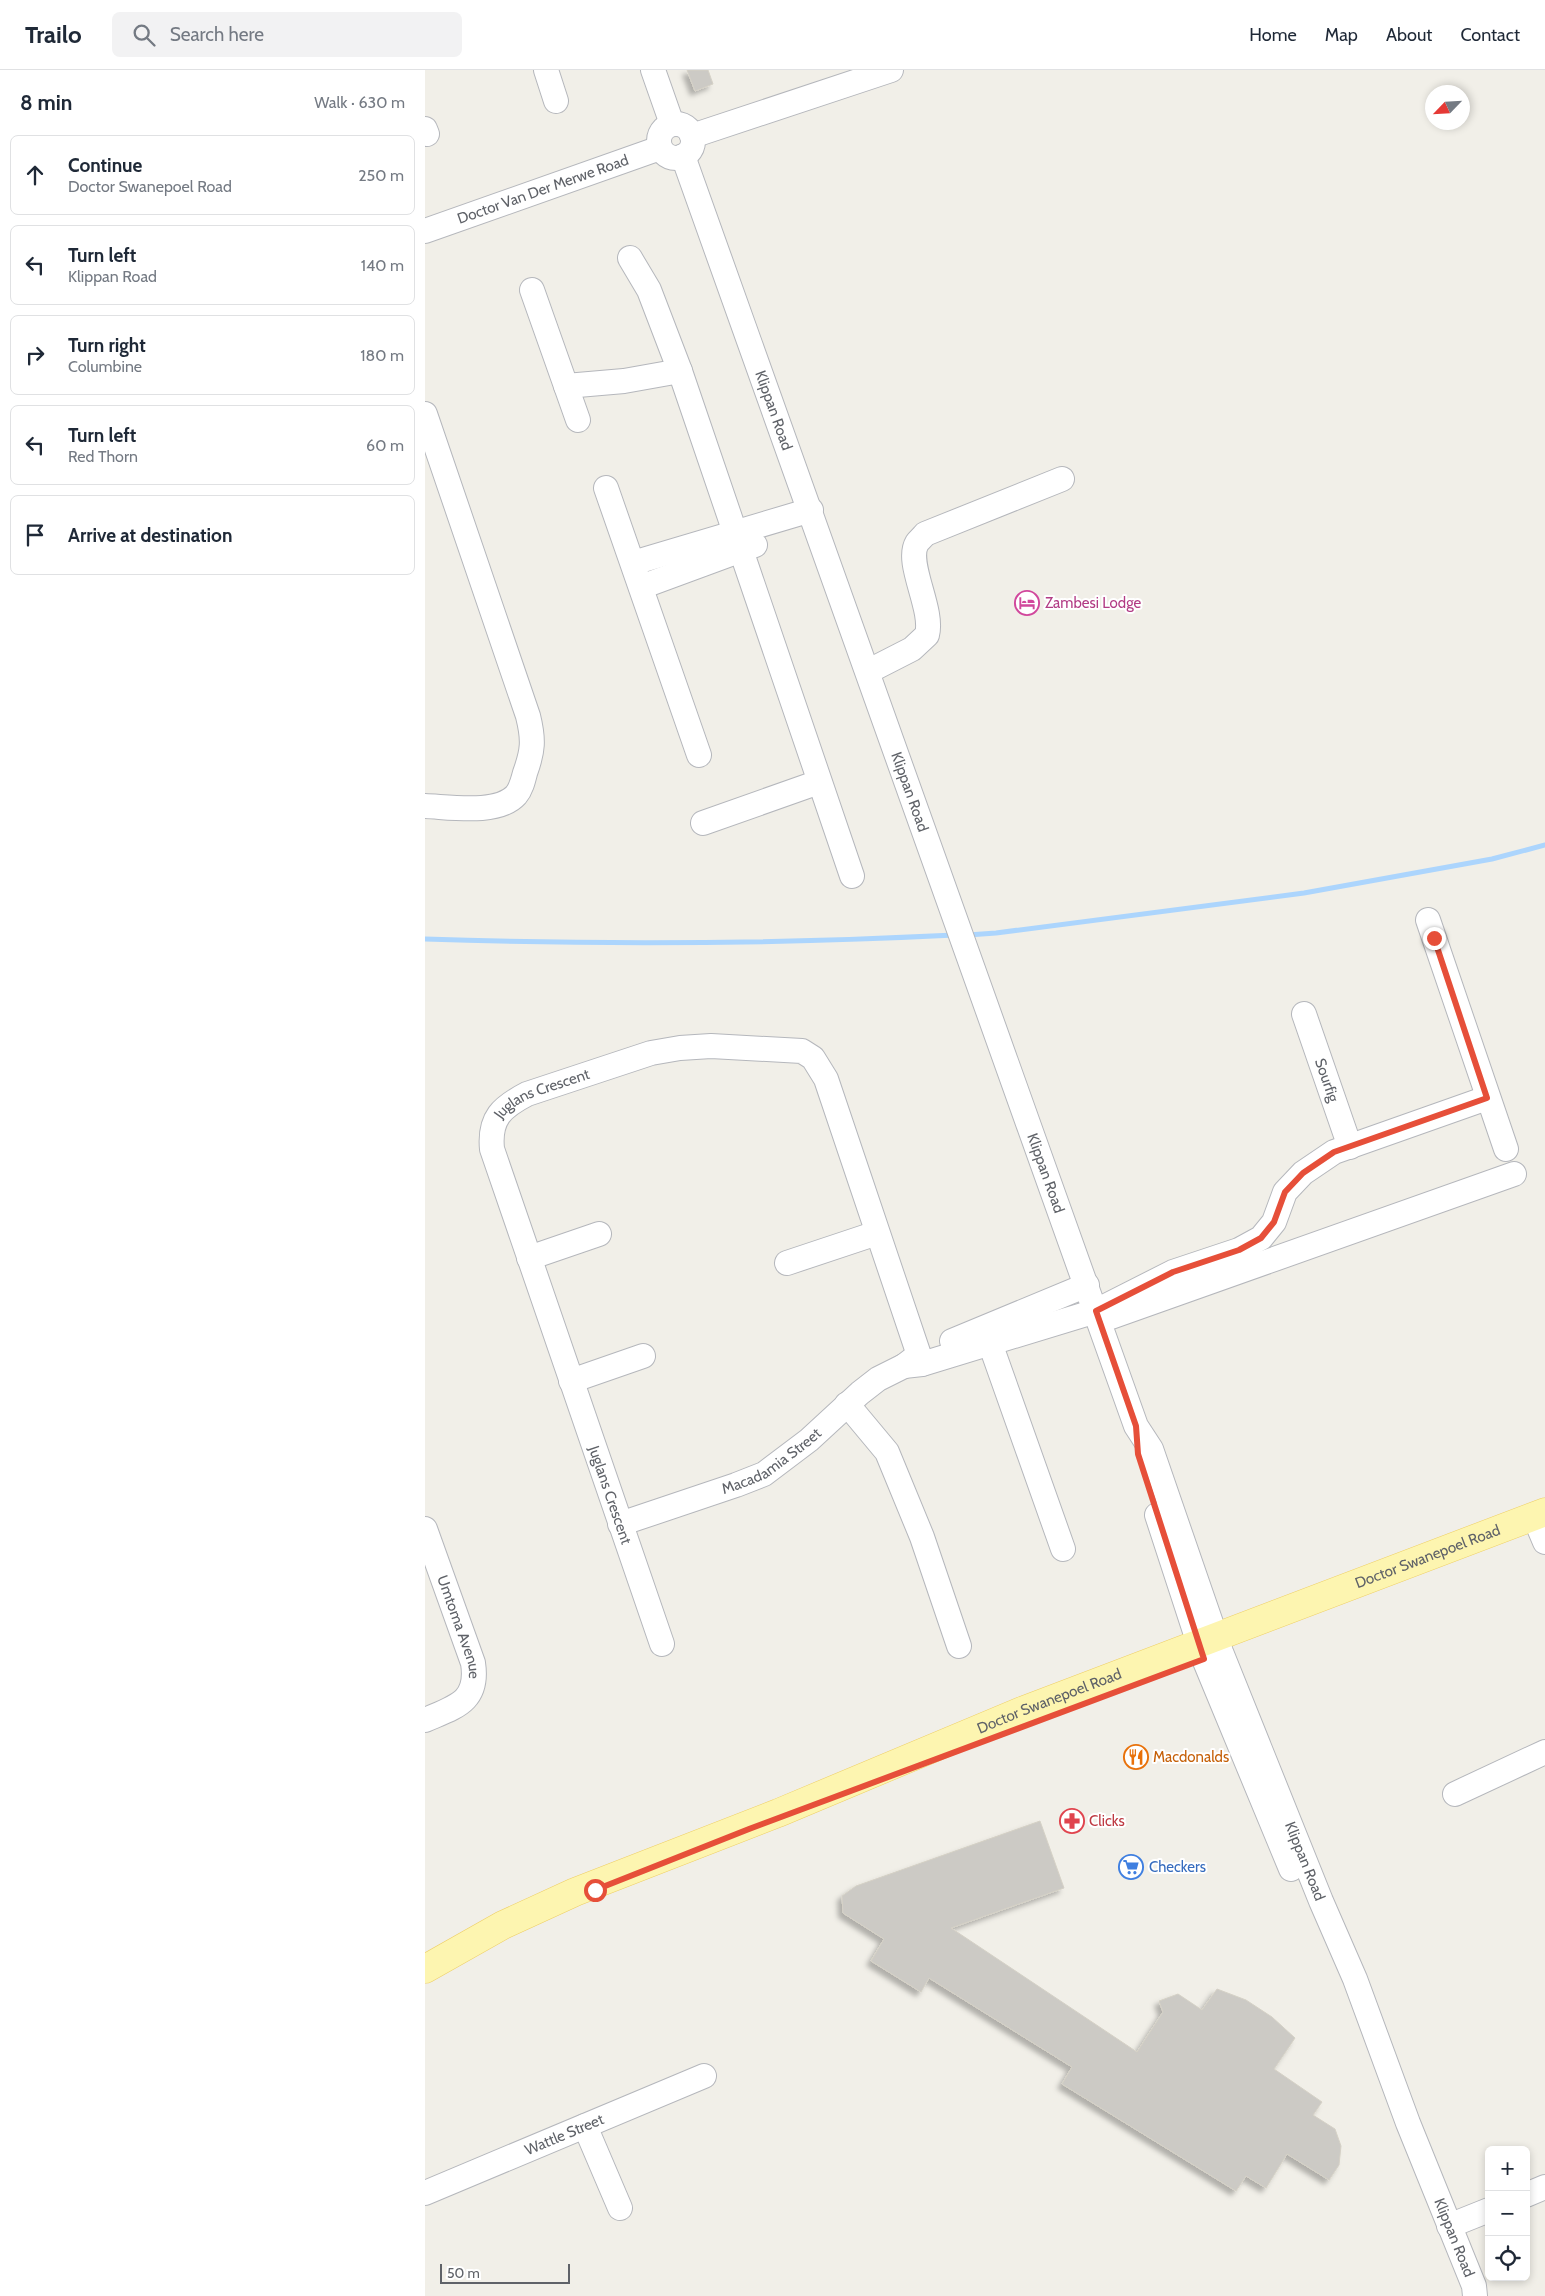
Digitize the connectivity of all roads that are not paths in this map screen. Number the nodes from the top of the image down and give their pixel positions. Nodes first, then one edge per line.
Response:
1 (546, 70) edge
2 (653, 70) edge
3 (891, 70) edge
4 (556, 101) dead end
5 (672, 124) junction
6 (688, 146) junction
7 (660, 148) junction
8 (425, 231) edge
9 (630, 258) dead end
10 (532, 290) dead end
11 (680, 371) junction
12 (566, 386) junction
13 (425, 414) edge
14 (578, 420) dead end
15 (1062, 479) dead end
16 (606, 488) dead end
17 (814, 518) junction
18 (739, 542) junction
19 (633, 563) junction
20 (641, 587) junction
21 (869, 671) junction
22 (699, 755) dead end
23 (819, 782) junction
24 (425, 806) edge
25 (703, 823) dead end
26 (851, 876) dead end
27 (1428, 920) dead end
28 (1304, 1014) dead end
29 (1487, 1098) junction
30 (1351, 1147) junction
31 (1506, 1149) dead end
32 (1514, 1174) dead end
33 (877, 1233) junction
34 (599, 1234) dead end
35 (529, 1258) junction
36 (787, 1263) dead end
37 (1087, 1285) junction
38 (1098, 1316) junction
39 (990, 1343) junction
40 (643, 1356) dead end
41 (914, 1362) junction
42 (571, 1381) junction
43 (847, 1404) junction
44 (620, 1524) junction
45 (1542, 1524) edge
46 (425, 1529) edge
47 (1063, 1549) dead end
48 (662, 1644) dead end
49 (959, 1646) dead end
50 (1210, 1648) junction
51 (425, 1720) edge
52 (1545, 1752) edge
53 (1455, 1794) dead end
54 (425, 1969) edge
55 (425, 1977) edge
56 (704, 2076) dead end
57 (585, 2126) junction
58 (1545, 2187) edge
59 (425, 2193) edge
60 (1530, 2193) edge
61 (1432, 2200) junction
62 (621, 2208) dead end
63 (1485, 2212) edge
64 (1449, 2226) junction
65 (1468, 2296) edge
66 (1475, 2296) edge

1 - 4 street
2 - 5 street
3 - 6 street
5 - 6 street
5 - 7 street
6 - 7 street
6 - 17 street, Klippan Road
7 - 8 street, Doctor Van Der Merwe Road
9 - 11 street
10 - 12 street
11 - 12 street
11 - 18 street
12 - 14 street
13 - 24 street
15 - 21 street
16 - 19 street
17 - 18 street
17 - 21 street, Klippan Road
18 - 19 street
18 - 20 street
18 - 23 street
19 - 20 street
20 - 22 street
21 - 37 street, Klippan Road
23 - 25 street
23 - 26 street
27 - 29 street
28 - 30 street, Sourfig
29 - 30 street
29 - 31 street
30 - 38 street
32 - 38 street
33 - 35 street, Juglans Crescent
33 - 36 street
33 - 41 street, Juglans Crescent
34 - 35 street
35 - 42 street, Juglans Crescent
37 - 38 street, Klippan Road
37 - 41 street, Macadamia Street
38 - 39 street, Macadamia Street
38 - 50 street, Klippan Road
39 - 41 street, Macadamia Street
39 - 47 street
40 - 42 street
41 - 43 street, Macadamia Street
42 - 44 street, Juglans Crescent
43 - 44 street, Macadamia Street
43 - 49 street
44 - 48 street, Juglans Crescent
45 - 50 main road, Doctor Swanepoel Road
46 - 51 street, Umtoma Avenue
50 - 54 main road, Doctor Swanepoel Road
50 - 55 main road, Doctor Swanepoel Road
50 - 61 street, Klippan Road
52 - 53 street
56 - 57 street, Wattle Street
57 - 59 street, Wattle Street
57 - 62 street
58 - 60 street
61 - 64 street, Klippan Road
61 - 65 street, Klippan Road
63 - 64 street
64 - 66 street, Klippan Road

